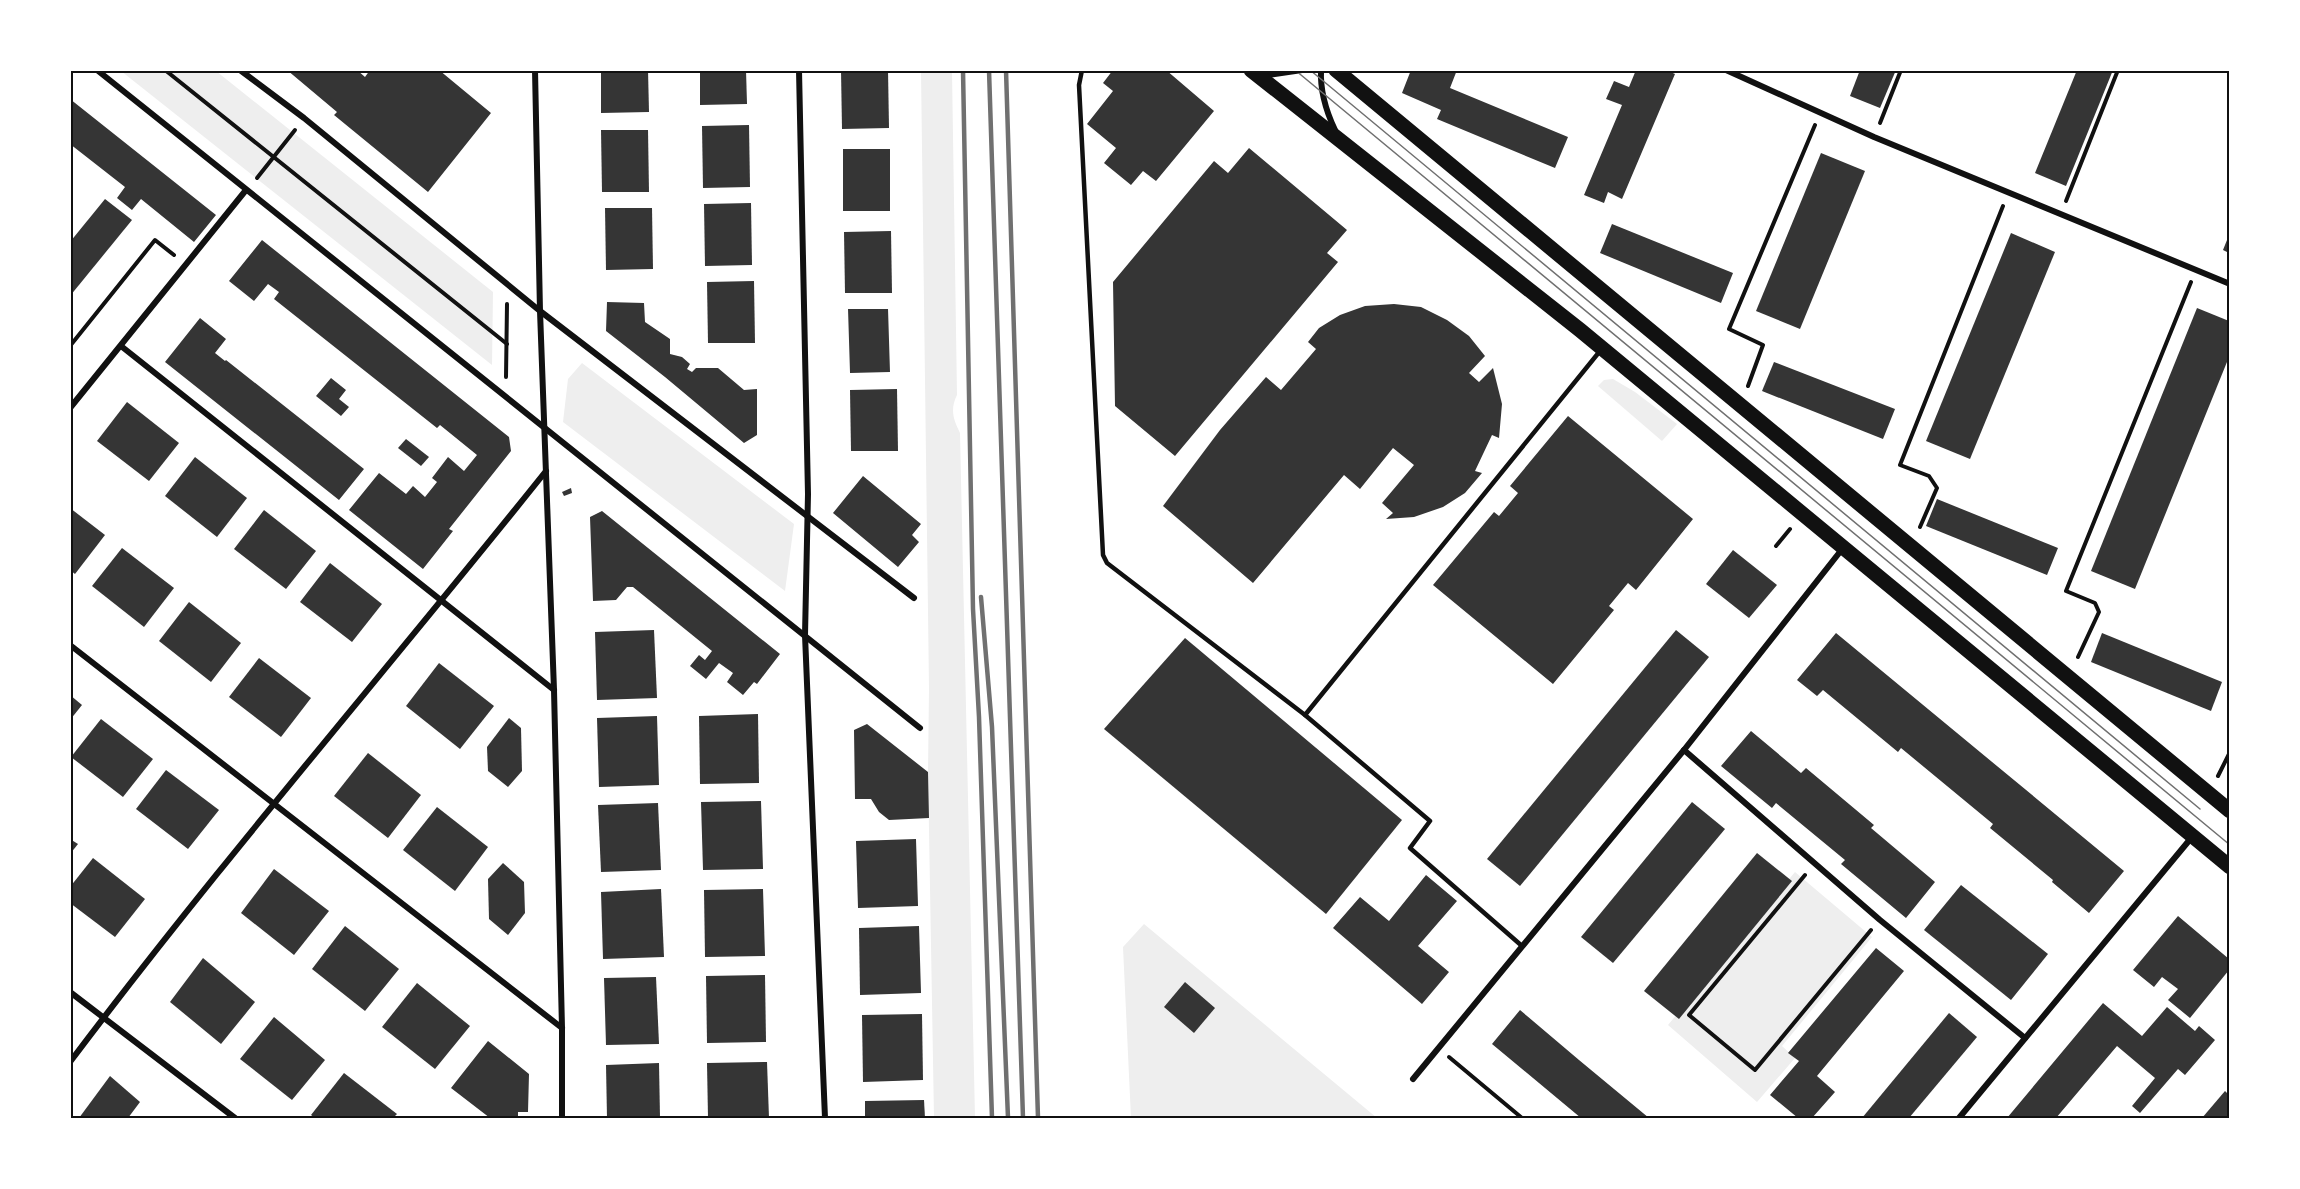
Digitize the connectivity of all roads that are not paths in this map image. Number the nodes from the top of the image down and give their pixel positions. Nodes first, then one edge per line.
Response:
1 (97, 70) edge
2 (240, 70) edge
3 (536, 70) edge
4 (799, 70) edge
5 (1082, 70) edge
6 (1302, 70) edge
7 (1321, 70) edge
8 (1336, 70) edge
9 (1726, 70) edge
10 (1255, 74) edge
11 (1341, 143) junction
12 (246, 190) junction
13 (2229, 284) edge
14 (540, 311) junction
15 (121, 346) junction
16 (1602, 348) junction
17 (70, 408) edge
18 (545, 426) junction
19 (546, 470) junction
20 (808, 517) junction
21 (1844, 548) junction
22 (914, 598) dead end
23 (442, 601) junction
24 (805, 635) junction
25 (70, 645) edge
26 (554, 690) junction
27 (1305, 715) junction
28 (920, 728) dead end
29 (1684, 750) junction
30 (273, 804) junction
31 (2229, 811) edge
32 (2192, 837) junction
33 (2229, 867) edge
34 (1522, 946) junction
35 (70, 992) edge
36 (103, 1018) junction
37 (562, 1028) junction
38 (2025, 1038) junction
39 (70, 1062) edge
40 (1413, 1079) dead end
41 (235, 1119) edge
42 (562, 1119) edge
43 (825, 1119) edge
44 (1959, 1119) edge

1 - 12 street
2 - 14 street
3 - 14 street
4 - 20 street
5 - 27 lane
6 - 10 street
7 - 11 street
8 - 31 main road
9 - 13 street
10 - 11 main road
11 - 16 main road
12 - 15 street
12 - 18 street
14 - 18 street
14 - 20 street
15 - 17 street
15 - 23 street
16 - 21 main road
16 - 27 lane
18 - 19 street
18 - 24 street
19 - 23 street
19 - 26 street
20 - 22 street
20 - 24 street
21 - 29 street
21 - 32 main road
23 - 26 street
23 - 30 street
24 - 28 street
24 - 43 street
25 - 30 street
26 - 37 street
27 - 34 lane
29 - 34 street
29 - 38 street
30 - 36 street
30 - 37 street
32 - 33 main road
32 - 38 street
34 - 40 street
35 - 36 street
36 - 39 street
36 - 41 street
37 - 42 street
38 - 44 street

